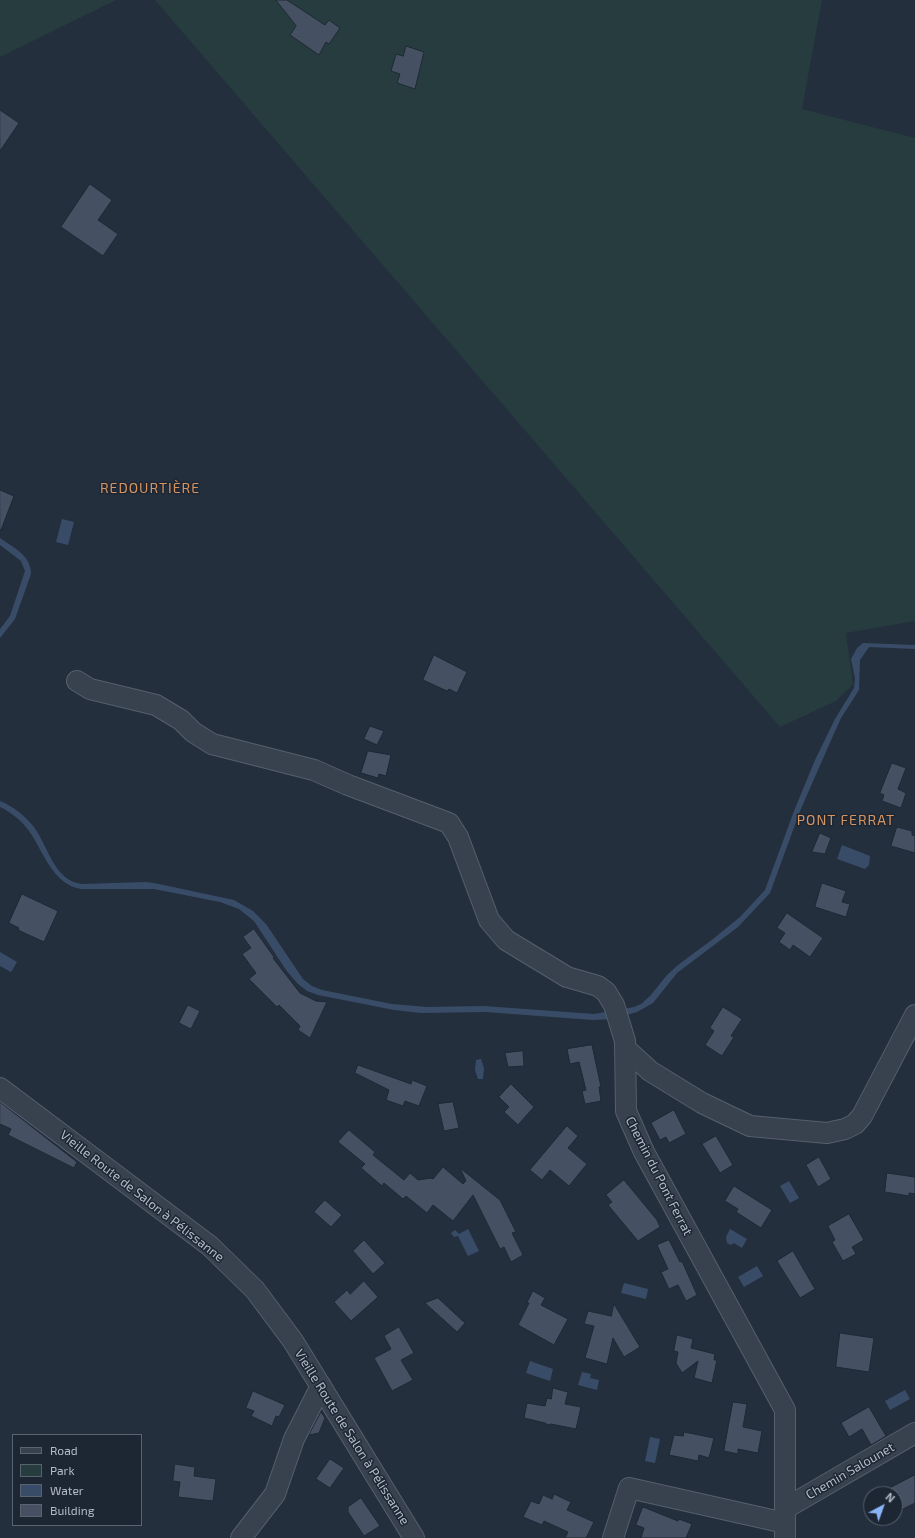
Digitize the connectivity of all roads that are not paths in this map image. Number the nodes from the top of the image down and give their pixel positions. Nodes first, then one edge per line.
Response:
1 (77, 681) dead end
2 (915, 1016) edge
3 (625, 1048) junction
4 (0, 1088) edge
5 (321, 1386) junction
6 (915, 1433) edge
7 (785, 1523) edge
8 (241, 1538) edge
9 (414, 1538) edge
10 (613, 1538) edge

1 - 3 street, Chemin du Pont Ferrat
2 - 3 street
3 - 7 street, Chemin du Pont Ferrat
4 - 5 street, Vieille Route de Salon à Pélissanne
5 - 8 street
5 - 9 street, Vieille Route de Salon à Pélissanne
6 - 7 street, Chemin Salounet
7 - 10 street

